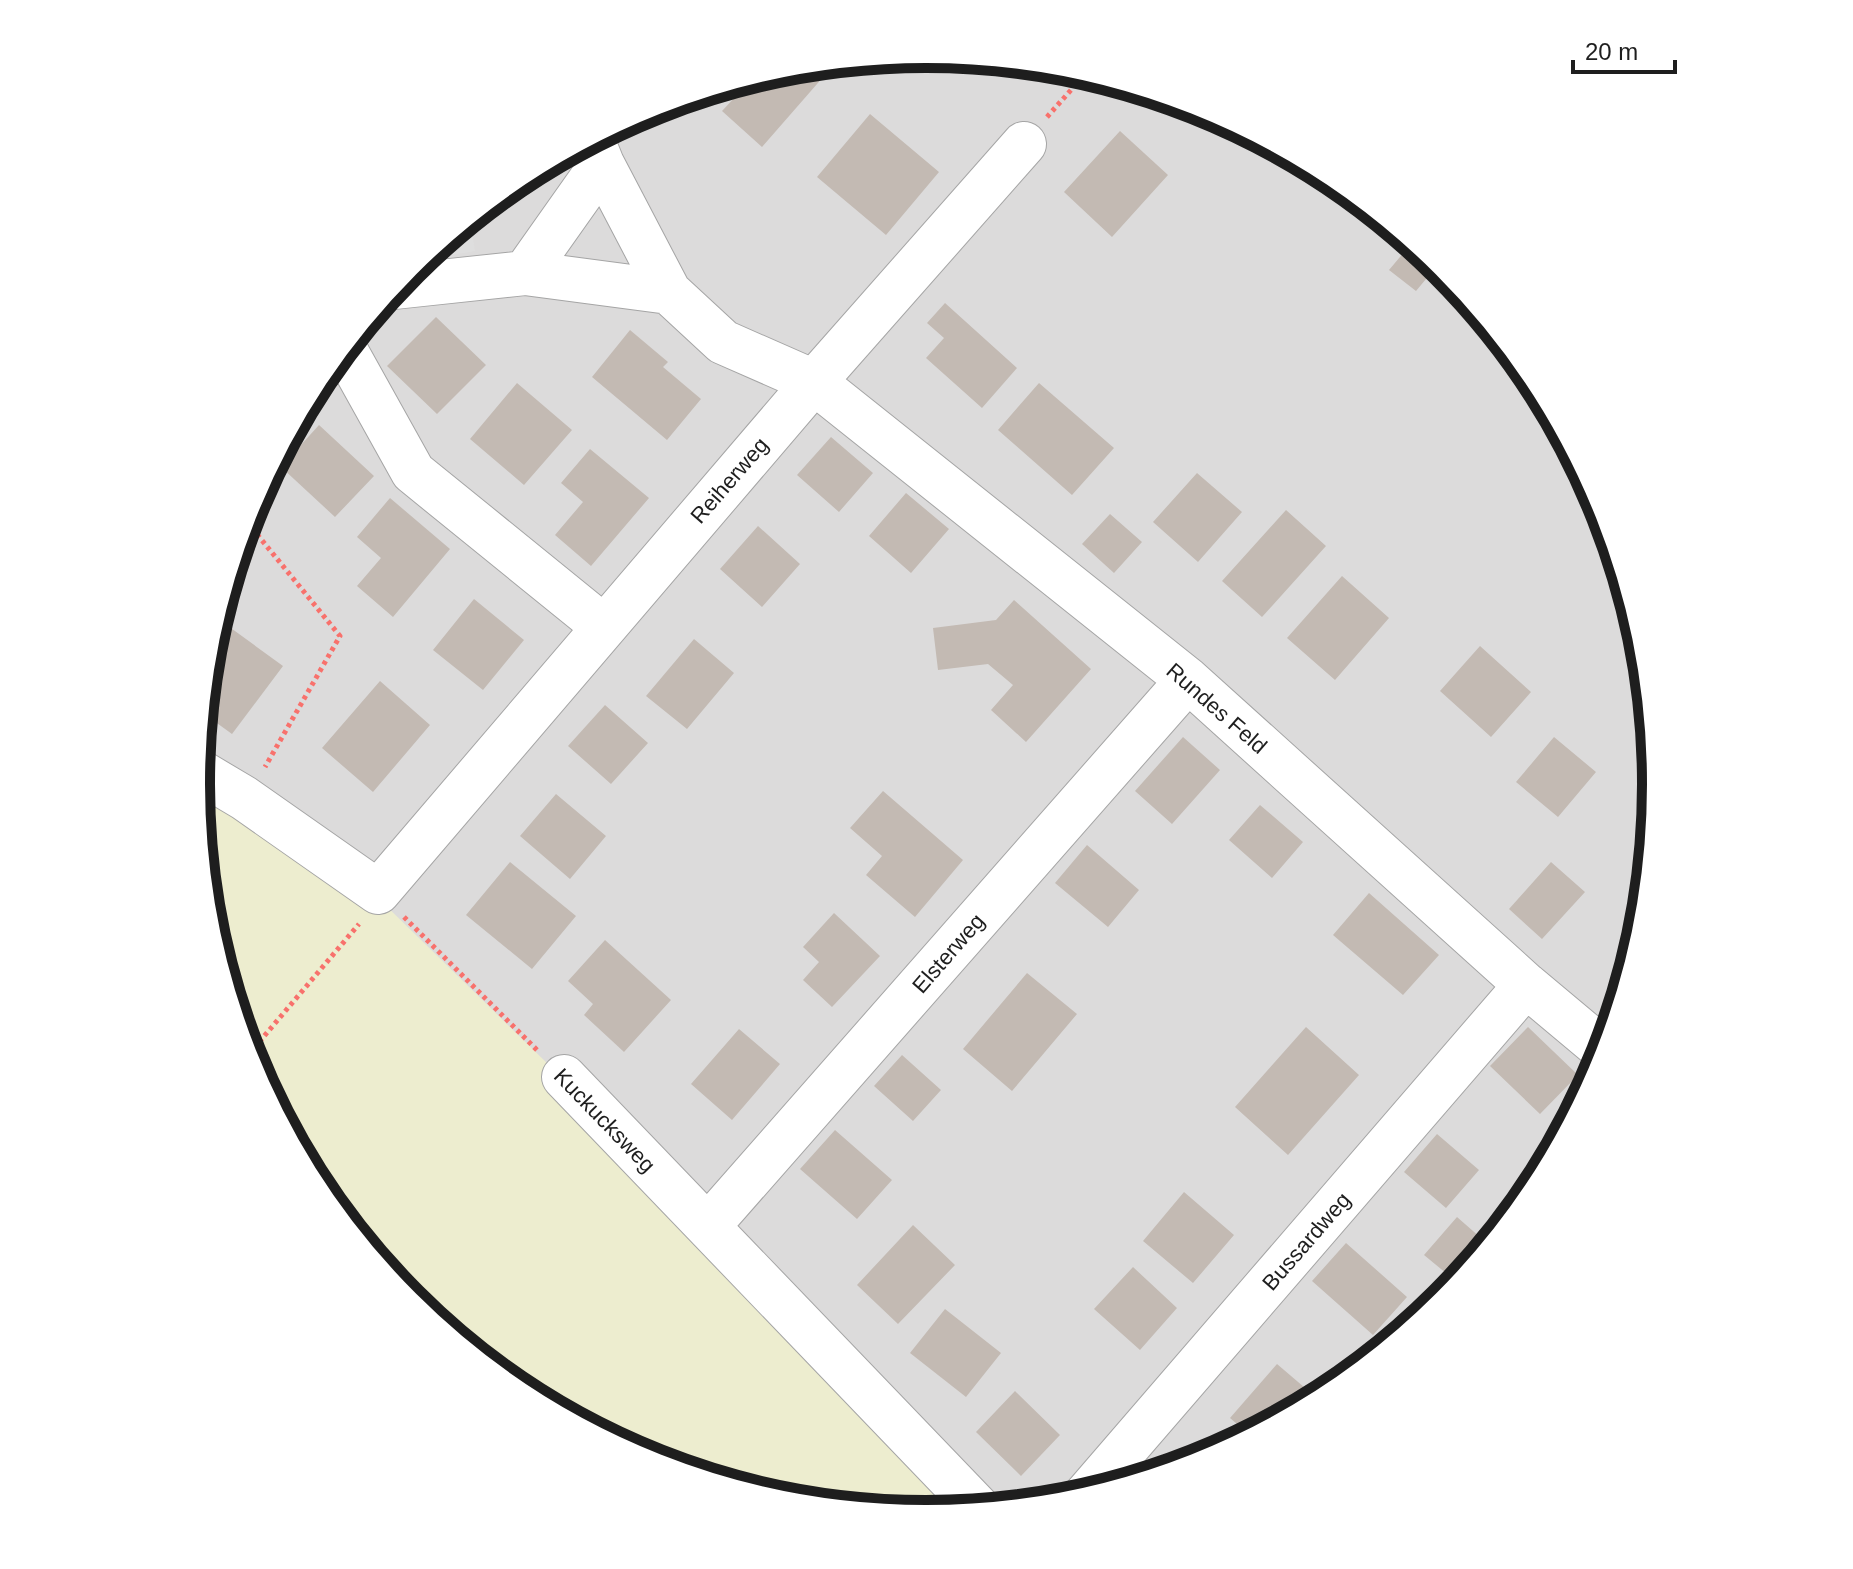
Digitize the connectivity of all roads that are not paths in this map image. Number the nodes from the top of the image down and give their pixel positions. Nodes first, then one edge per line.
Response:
1 (1024, 144) road end
2 (597, 152) edge
3 (525, 273) junction
4 (413, 285) edge
5 (669, 292) junction
6 (350, 359) edge
7 (814, 382) junction
8 (604, 627) junction
9 (1188, 680) junction
10 (210, 778) edge
11 (1526, 985) junction
12 (1594, 1042) edge
13 (564, 1077) road end
14 (708, 1226) junction
15 (1099, 1480) edge
16 (970, 1499) edge

1 - 7 street, Reiherweg
2 - 3 street
2 - 5 street, Rundes Feld
3 - 4 street
3 - 5 street
5 - 7 street, Rundes Feld
6 - 8 street
7 - 8 street, Reiherweg
7 - 9 street, Rundes Feld
8 - 10 street, Reiherweg
9 - 11 street, Rundes Feld
9 - 14 street, Elsterweg
11 - 12 street, Rundes Feld
11 - 15 street, Bussardweg
13 - 14 street, Kuckucksweg
14 - 16 street, Kuckucksweg

